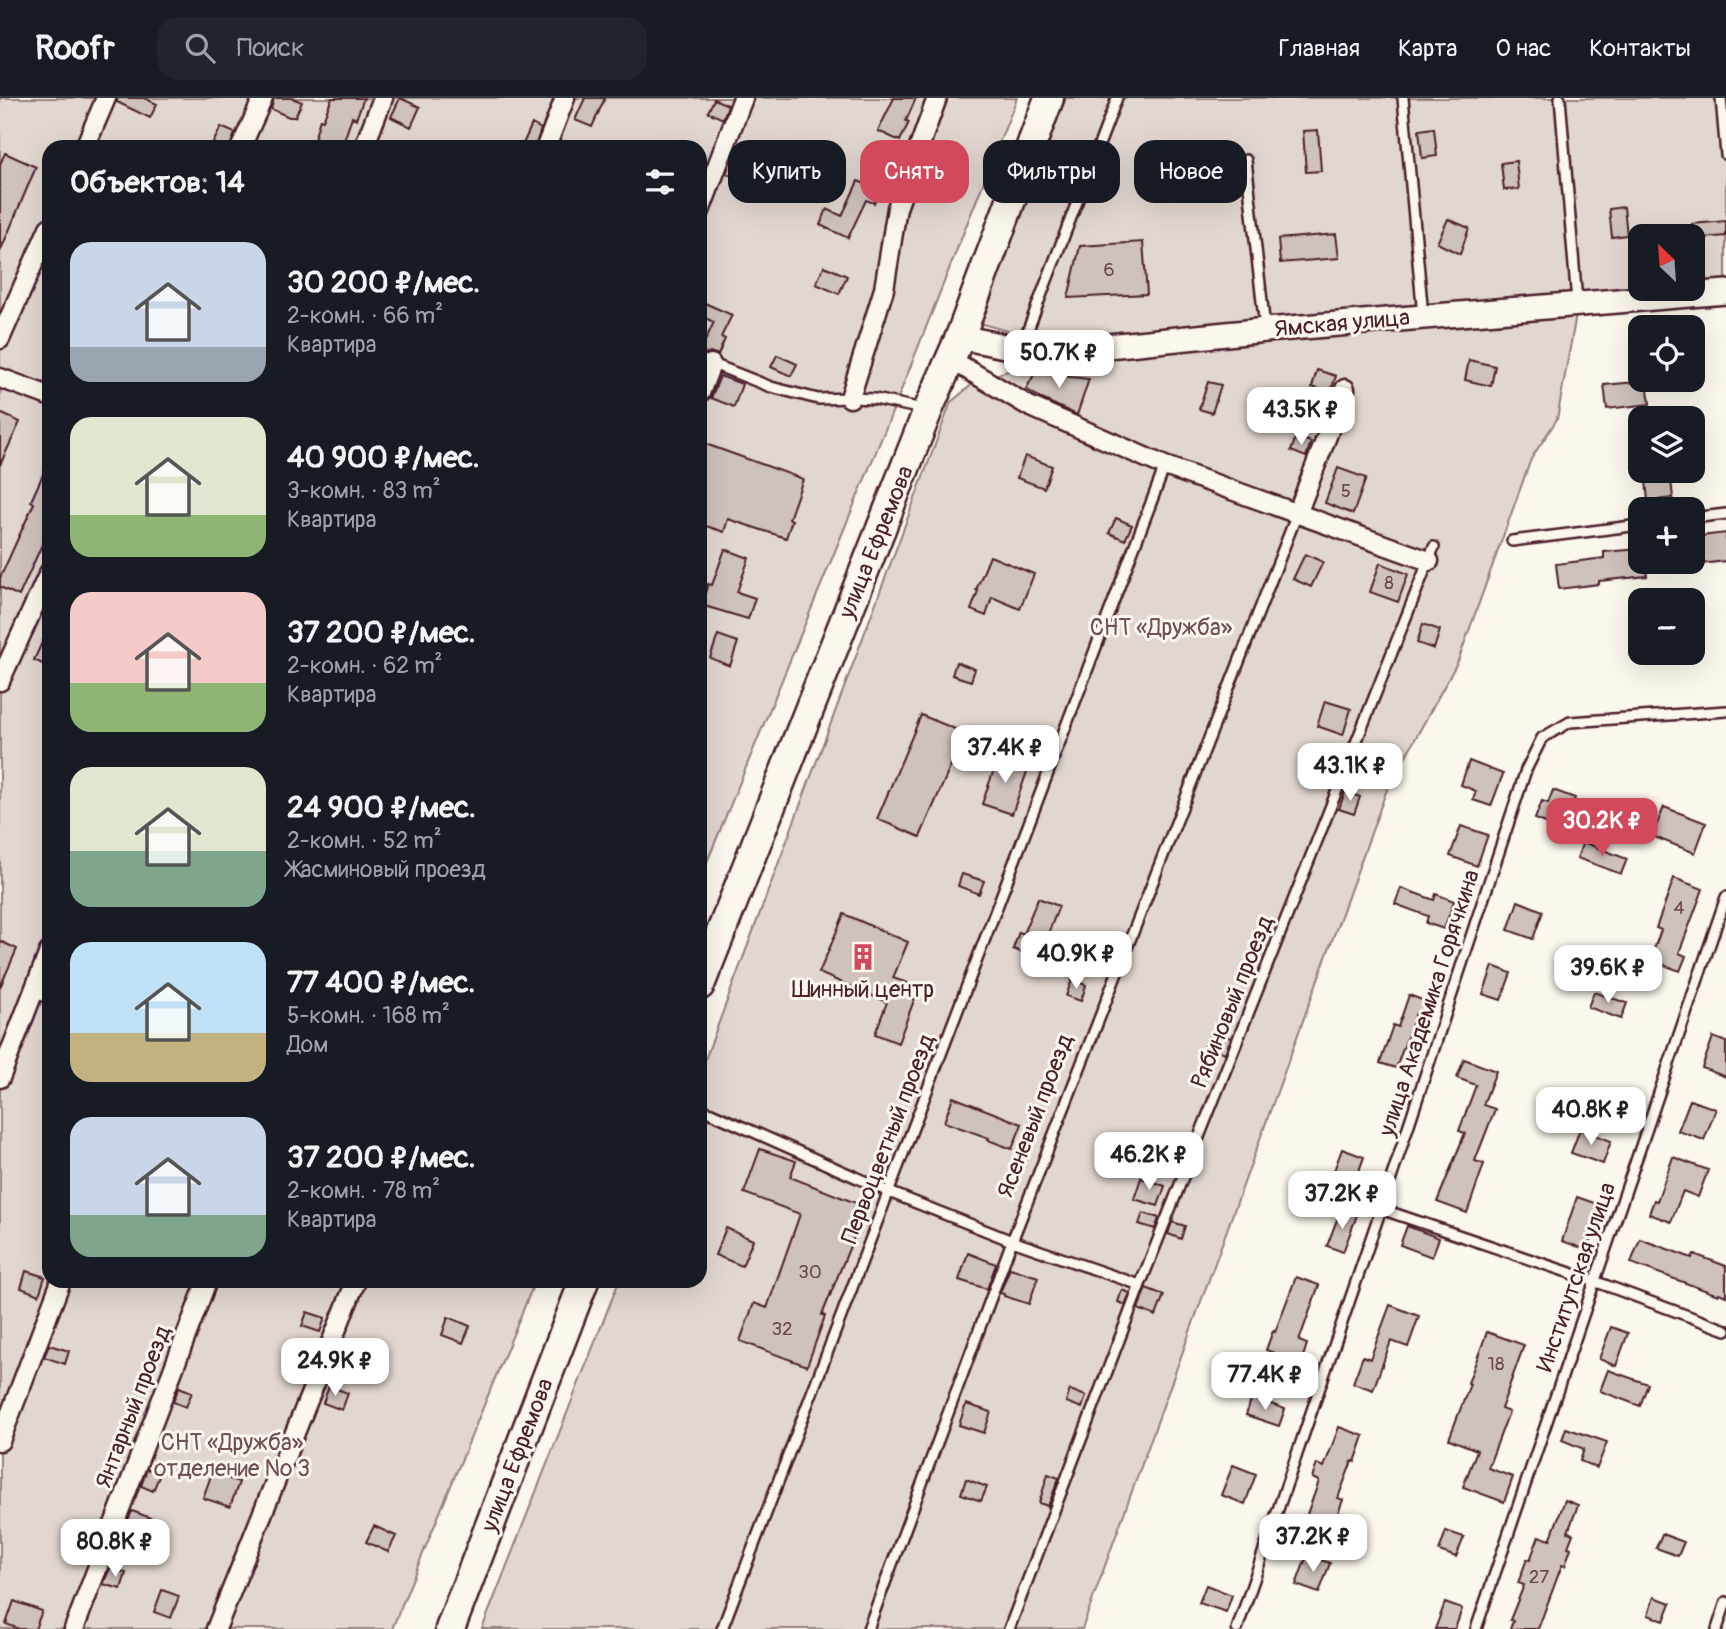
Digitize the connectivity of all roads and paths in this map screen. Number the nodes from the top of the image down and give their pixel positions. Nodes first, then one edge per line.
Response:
1 (106, 98) edge
2 (263, 98) edge
3 (383, 98) edge
4 (565, 98) edge
5 (743, 98) edge
6 (937, 98) edge
7 (1049, 98) edge
8 (1117, 98) edge
9 (1403, 98) edge
10 (1560, 98) edge
11 (1721, 98) edge
12 (88, 140) edge
13 (244, 140) edge
14 (367, 140) edge
15 (549, 140) edge
16 (1726, 155) edge
17 (1247, 168) edge
18 (707, 193) edge
19 (42, 244) edge
20 (1726, 292) edge
21 (1578, 303) junction
22 (1423, 317) junction
23 (1266, 330) junction
24 (0, 339) edge
25 (955, 348) junction
26 (1020, 350) junction
27 (707, 362) edge
28 (0, 378) edge
29 (1345, 388) dead end
30 (42, 393) edge
31 (850, 398) junction
32 (928, 410) junction
33 (1165, 466) junction
34 (1297, 514) junction
35 (1726, 514) edge
36 (1705, 516) edge
37 (1628, 527) edge
38 (1513, 541) dead end
39 (1431, 554) joint
40 (42, 588) edge
41 (0, 681) edge
42 (1726, 711) edge
43 (1726, 897) edge
44 (707, 967) edge
45 (41, 995) edge
46 (0, 1078) edge
47 (707, 1111) edge
48 (889, 1192) junction
49 (1381, 1209) junction
50 (1012, 1241) junction
51 (1594, 1281) junction
52 (1140, 1285) junction
53 (58, 1288) edge
54 (204, 1288) edge
55 (353, 1288) edge
56 (580, 1288) edge
57 (1726, 1330) edge
58 (0, 1441) edge
59 (1726, 1602) edge
60 (74, 1629) edge
61 (216, 1629) edge
62 (450, 1629) edge
63 (722, 1629) edge
64 (868, 1629) edge
65 (1009, 1629) edge
66 (1237, 1629) edge
67 (1476, 1629) edge
68 (1717, 1629) edge

1 - 12 street
2 - 13 street
3 - 14 street
4 - 15 street
5 - 18 street
6 - 31 street
7 - 25 main road, улица Ефремова
8 - 26 lane
9 - 22 lane
10 - 21 lane
11 - 16 lane
17 - 23 lane
19 - 24 street
20 - 21 street, Ямская улица
21 - 22 street, Ямская улица
22 - 23 street, Ямская улица
23 - 26 street, Ямская улица
25 - 26 street, Ямская улица
25 - 32 main road, улица Ефремова
25 - 33 street
27 - 31 lane
28 - 30 street
29 - 34 street, Ясеневый проезд
31 - 32 lane
32 - 44 main road, улица Ефремова
33 - 34 street
33 - 48 lane, Первоцветный проезд
34 - 39 street
34 - 50 lane, Ясеневый проезд
35 - 36 lane
37 - 38 lane
39 - 52 lane, Рябиновый проезд
40 - 41 street
42 - 49 lane, улица Академика Горячкина
43 - 51 lane, Институтская улица
45 - 46 street
47 - 48 lane
48 - 50 lane
48 - 63 lane, Первоцветный проезд
49 - 51 lane
49 - 66 lane, улица Академика Горячкина
50 - 52 lane
50 - 64 lane, Ясеневый проезд
51 - 57 lane
51 - 67 lane, Институтская улица
52 - 65 lane, Рябиновый проезд
53 - 58 street
54 - 60 street, Янтарный проезд
55 - 61 street
56 - 62 main road, улица Ефремова
59 - 68 lane

